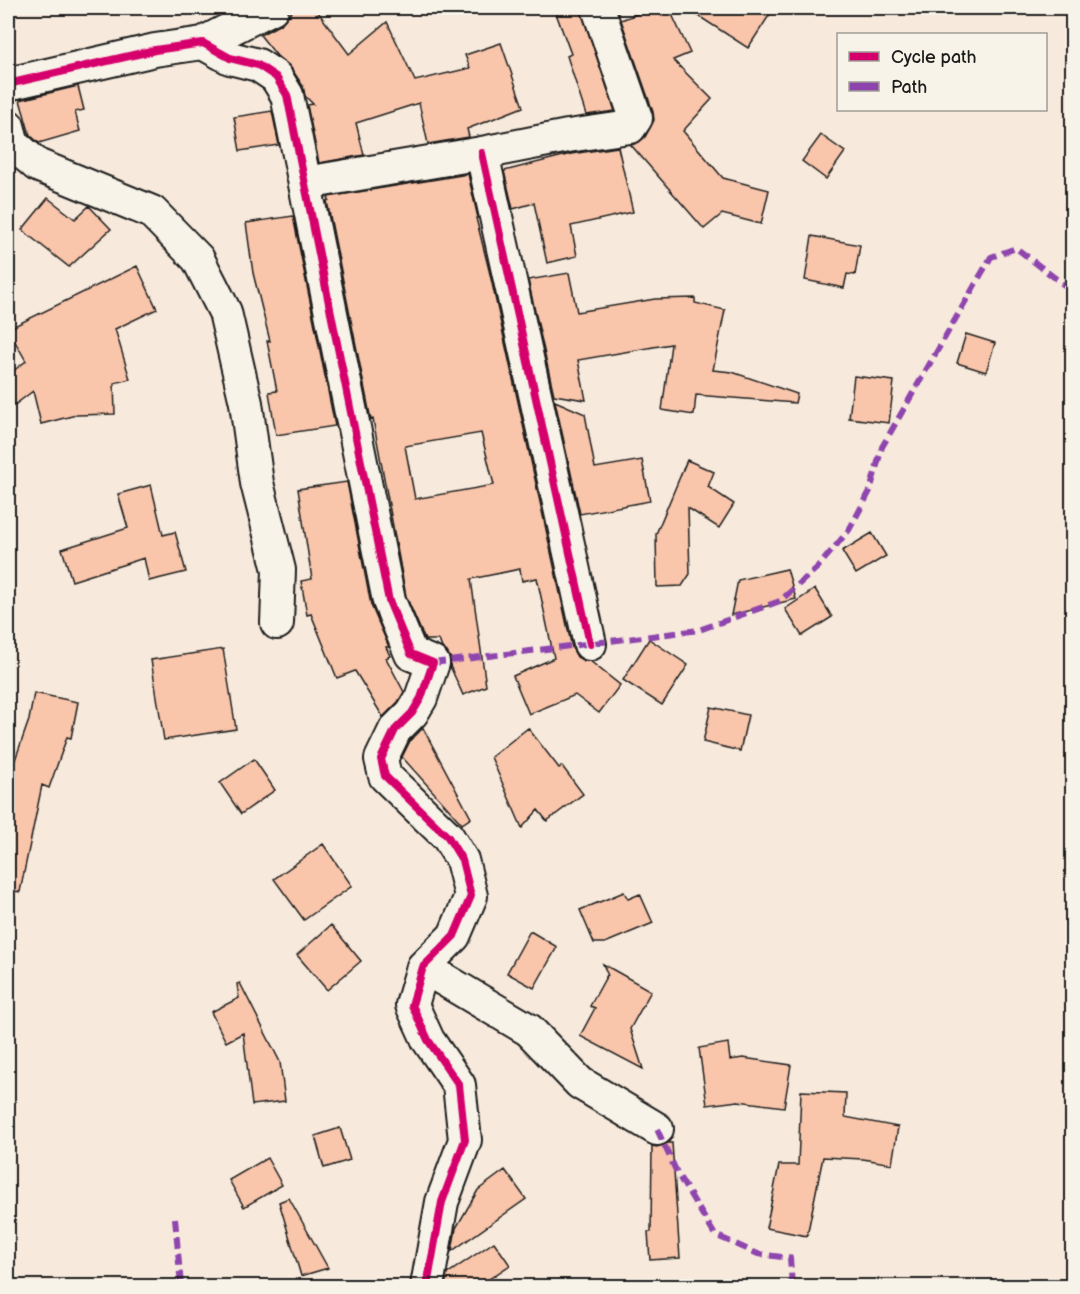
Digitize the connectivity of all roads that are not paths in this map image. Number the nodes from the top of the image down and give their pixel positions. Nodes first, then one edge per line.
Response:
1 (272, 8) edge
2 (598, 8) edge
3 (202, 43) junction
4 (8, 84) edge
5 (8, 126) edge
6 (482, 153) junction
7 (306, 183) junction
8 (277, 623) dead end
9 (590, 644) dead end
10 (423, 967) junction
11 (657, 1129) dead end
12 (427, 1287) edge

1 - 3 street
2 - 6 street
3 - 4 street
3 - 7 street
5 - 8 street
6 - 7 street
6 - 9 street
7 - 10 street
10 - 11 street
10 - 12 street

